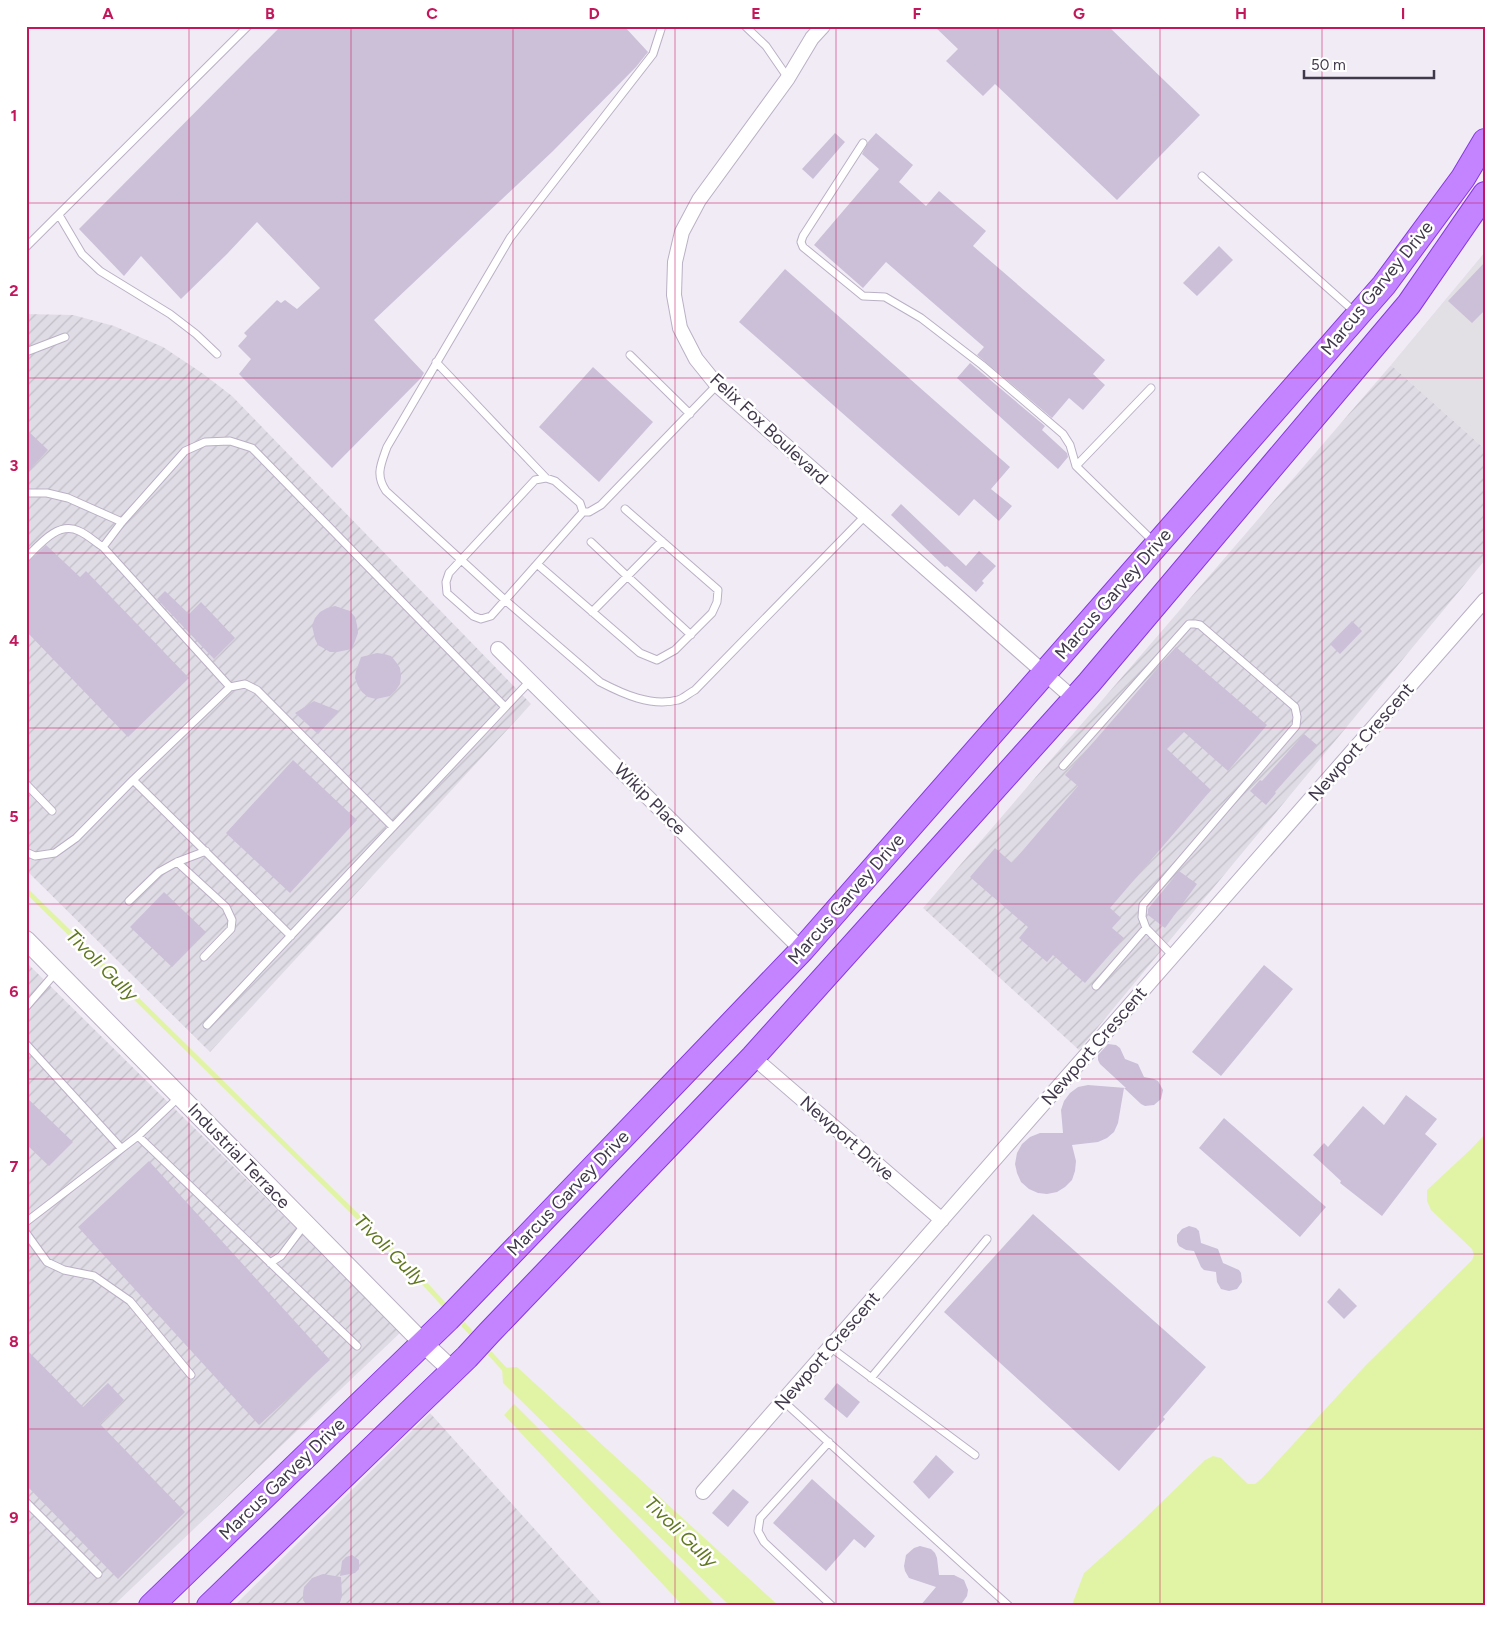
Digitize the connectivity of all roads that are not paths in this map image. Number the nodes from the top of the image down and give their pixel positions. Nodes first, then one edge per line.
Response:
1 (248, 26) edge
2 (662, 26) edge
3 (745, 26) edge
4 (823, 26) edge
5 (788, 78) junction
6 (1485, 141) edge
7 (863, 143) dead end
8 (1202, 176) dead end
9 (1485, 194) edge
10 (59, 215) junction
11 (26, 247) edge
12 (1358, 315) junction
13 (65, 337) dead end
14 (26, 352) edge
15 (217, 354) dead end
16 (630, 355) dead end
17 (436, 362) junction
18 (717, 385) junction
19 (1151, 388) dead end
20 (690, 414) junction
21 (1076, 466) junction
22 (546, 478) junction
23 (26, 493) edge
24 (625, 509) dead end
25 (583, 512) junction
26 (865, 516) junction
27 (122, 522) junction
28 (662, 541) junction
29 (591, 542) dead end
30 (1157, 544) junction
31 (103, 547) junction
32 (26, 558) edge
33 (461, 559) junction
34 (537, 564) junction
35 (626, 576) junction
36 (505, 600) junction
37 (1485, 600) edge
38 (592, 612) junction
39 (691, 634) junction
40 (498, 648) dead end
41 (1043, 673) junction
42 (530, 680) junction
43 (230, 687) junction
44 (1074, 699) junction
45 (505, 707) junction
46 (1063, 766) dead end
47 (133, 780) junction
48 (26, 784) edge
49 (52, 811) dead end
50 (393, 827) junction
51 (26, 852) edge
52 (206, 852) junction
53 (177, 862) junction
54 (130, 901) dead end
55 (1146, 928) junction
56 (291, 936) junction
57 (26, 940) edge
58 (802, 950) junction
59 (1173, 956) junction
60 (204, 957) dead end
61 (57, 971) junction
62 (1096, 986) dead end
63 (26, 1007) edge
64 (207, 1025) dead end
65 (26, 1044) edge
66 (753, 1057) junction
67 (180, 1096) junction
68 (138, 1136) junction
69 (121, 1148) junction
70 (942, 1220) junction
71 (26, 1222) edge
72 (306, 1223) junction
73 (26, 1233) edge
74 (987, 1239) dead end
75 (270, 1262) junction
76 (423, 1343) junction
77 (357, 1346) dead end
78 (830, 1347) junction
79 (453, 1371) junction
80 (191, 1375) dead end
81 (872, 1378) junction
82 (783, 1401) junction
83 (829, 1442) junction
84 (975, 1455) dead end
85 (703, 1492) dead end
86 (26, 1502) edge
87 (98, 1574) dead end
88 (151, 1606) edge
89 (209, 1606) edge
90 (832, 1606) edge
91 (1009, 1606) edge

1 - 10 lane
2 - 17 lane
3 - 5 lane
4 - 5 street, Felix Fox Boulevard
5 - 18 street, Felix Fox Boulevard
6 - 12 highway, Marcus Garvey Drive
7 - 21 lane
8 - 12 lane
9 - 44 highway, Marcus Garvey Drive
10 - 11 lane
10 - 15 lane
12 - 30 highway, Marcus Garvey Drive
13 - 14 lane
16 - 20 lane
17 - 22 lane
17 - 33 lane
18 - 20 lane
18 - 26 street, Felix Fox Boulevard
19 - 21 lane
20 - 25 lane
21 - 30 lane
22 - 25 lane
22 - 33 lane
23 - 27 lane
24 - 28 lane
25 - 34 lane
26 - 36 lane
26 - 41 street, Felix Fox Boulevard
27 - 31 lane
27 - 45 lane
28 - 35 lane
28 - 39 lane
29 - 35 lane
30 - 41 highway, Marcus Garvey Drive
31 - 32 lane
31 - 43 lane
33 - 36 lane
33 - 36 lane
34 - 36 lane
34 - 38 lane
35 - 38 lane
35 - 39 lane
37 - 59 street, Newport Crescent
38 - 39 lane
40 - 42 street, Wikip Place
41 - 44 street, Felix Fox Boulevard
41 - 58 highway, Marcus Garvey Drive
42 - 45 lane
42 - 58 street, Wikip Place
43 - 47 lane
43 - 50 lane
44 - 66 highway, Marcus Garvey Drive
45 - 50 lane
46 - 55 lane
47 - 51 lane
47 - 52 lane
48 - 49 lane
50 - 56 lane
52 - 53 lane
52 - 56 lane
53 - 54 lane
53 - 60 lane
55 - 59 lane
55 - 62 lane
56 - 64 lane
57 - 61 street, Industrial Terrace
58 - 76 highway, Marcus Garvey Drive
59 - 70 street, Newport Crescent
61 - 63 lane
61 - 67 street, Industrial Terrace
65 - 69 lane
66 - 70 street, Newport Drive
66 - 79 highway, Marcus Garvey Drive
67 - 68 lane
67 - 72 street, Industrial Terrace
68 - 69 lane
68 - 75 lane
69 - 71 lane
70 - 78 street, Newport Crescent
72 - 75 lane
72 - 76 street, Industrial Terrace
73 - 80 lane
74 - 81 lane
75 - 77 lane
76 - 79 street, Industrial Terrace
76 - 88 highway, Marcus Garvey Drive
78 - 81 lane
78 - 82 street, Newport Crescent
79 - 89 highway, Marcus Garvey Drive
81 - 84 lane
82 - 83 lane
82 - 85 street, Newport Crescent
83 - 90 lane
83 - 91 lane
86 - 87 lane

